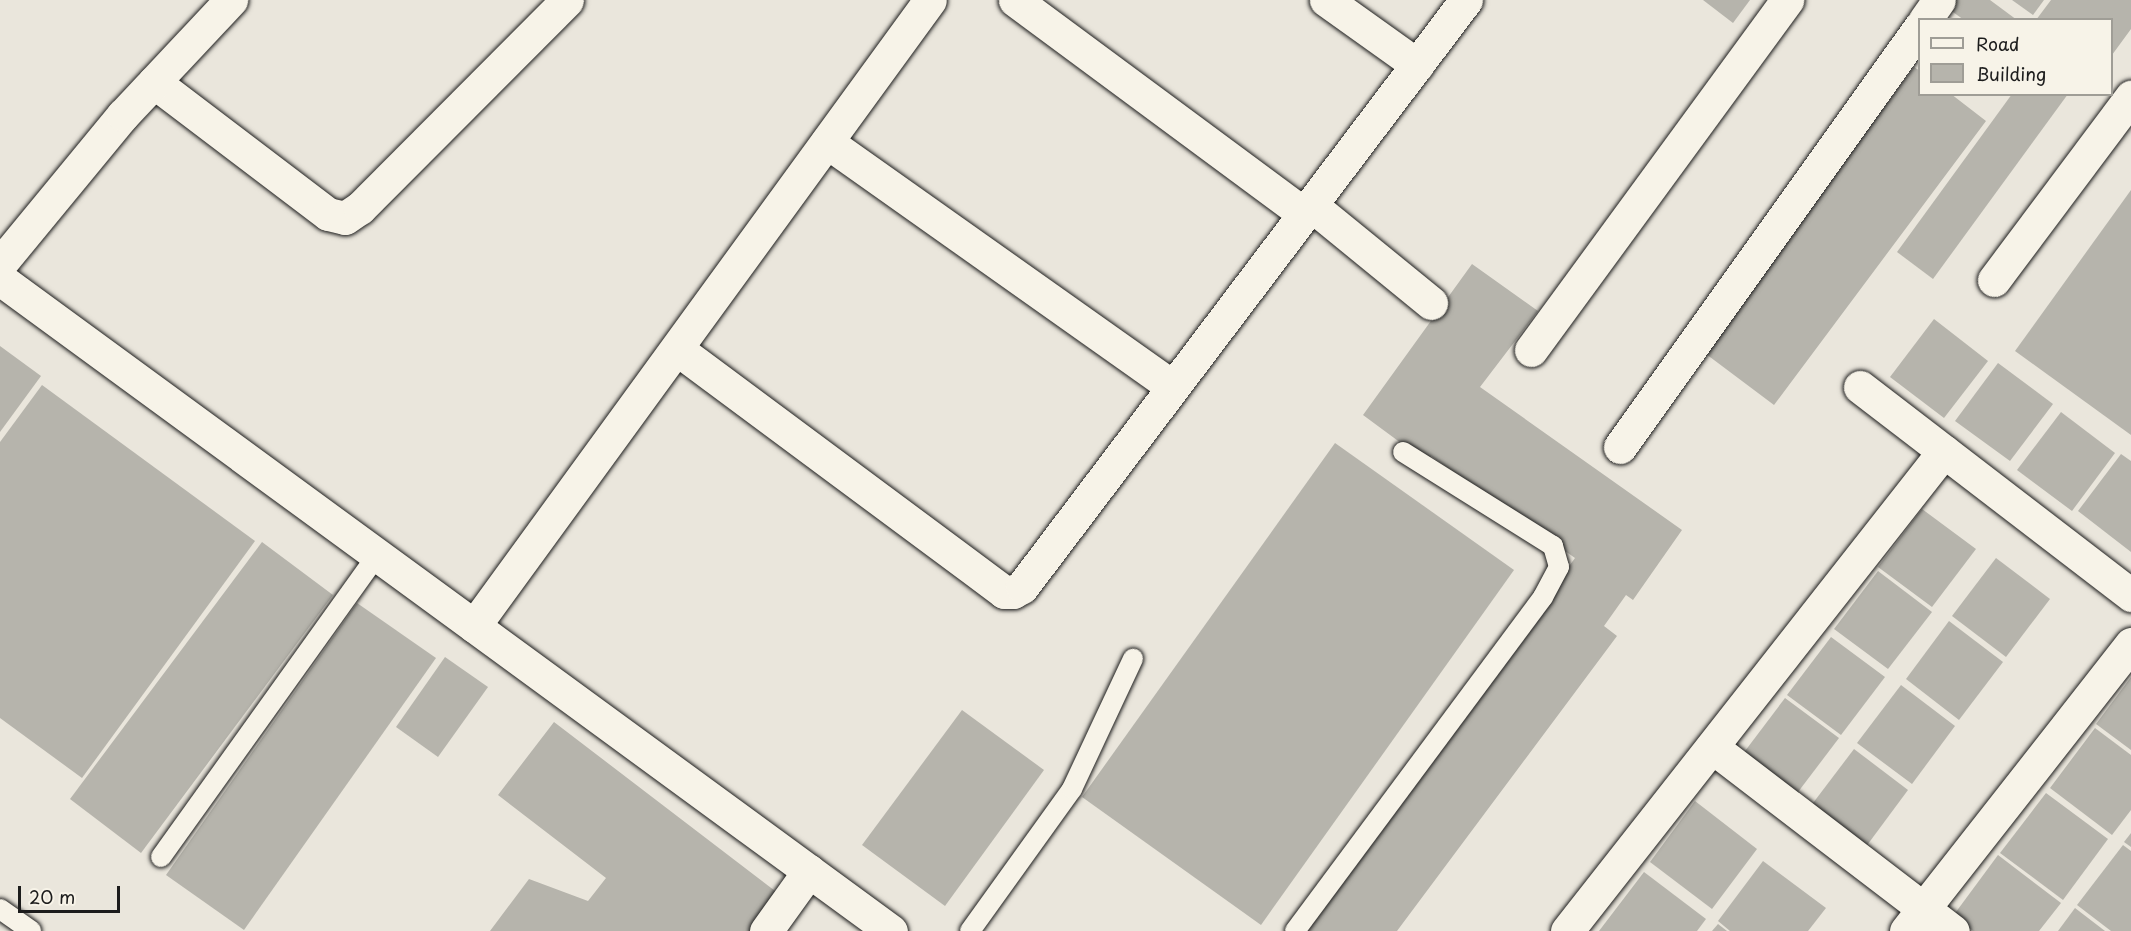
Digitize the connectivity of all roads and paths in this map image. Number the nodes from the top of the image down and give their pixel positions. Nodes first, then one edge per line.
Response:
1 (231, 0) edge
2 (567, 0) edge
3 (930, 0) edge
4 (1015, 0) edge
5 (1326, 0) edge
6 (1466, 0) edge
7 (1787, 0) edge
8 (1939, 0) edge
9 (1926, 18) edge
10 (1918, 30) edge
11 (1417, 65) junction
12 (154, 82) junction
13 (2131, 97) edge
14 (827, 142) junction
15 (1308, 210) junction
16 (0, 264) edge
17 (0, 279) edge
18 (1994, 280) dead end
19 (1431, 303) dead end
20 (677, 349) junction
21 (1531, 350) dead end
22 (1172, 386) junction
23 (1860, 387) dead end
24 (1620, 447) dead end
25 (1944, 451) junction
26 (1403, 452) dead end
27 (377, 555) junction
28 (2131, 595) edge
29 (474, 626) junction
30 (2131, 644) edge
31 (1133, 659) dead end
32 (1712, 747) junction
33 (161, 857) dead end
34 (809, 871) junction
35 (0, 909) edge
36 (1915, 919) edge
37 (31, 931) edge
38 (766, 931) edge
39 (891, 931) edge
40 (970, 931) edge
41 (1295, 931) edge
42 (1567, 931) edge
43 (1953, 931) edge

1 - 12 street
2 - 12 street
3 - 14 street
4 - 15 street
5 - 11 street
6 - 11 street
7 - 21 street
8 - 9 street
10 - 24 street
11 - 15 street
12 - 16 street
13 - 18 street
14 - 20 street
14 - 22 street
15 - 19 street
15 - 22 street
17 - 27 street
20 - 22 street
20 - 29 street
23 - 25 street
25 - 28 street
25 - 32 street
26 - 41 lane
27 - 29 street
27 - 33 lane
29 - 34 street
30 - 36 street
31 - 40 lane
32 - 36 street
32 - 42 street
34 - 38 street
34 - 39 street
35 - 37 lane
36 - 43 street

